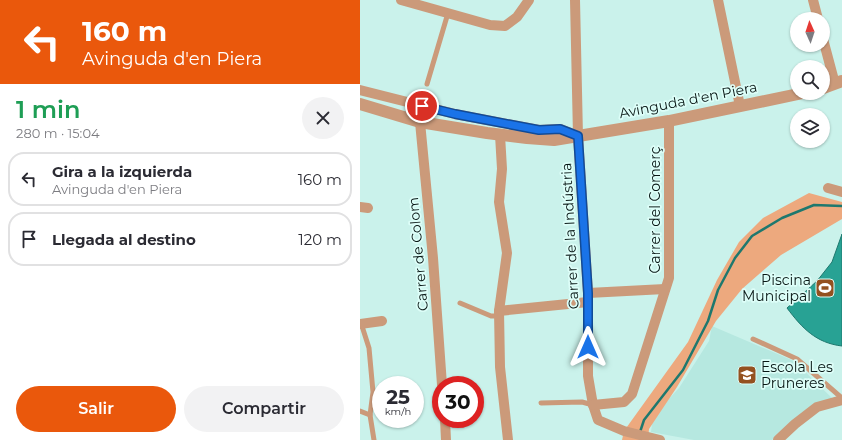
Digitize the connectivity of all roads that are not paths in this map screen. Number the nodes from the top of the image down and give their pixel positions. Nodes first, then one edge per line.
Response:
1 (402, 0) edge
2 (529, 0) edge
3 (575, 0) edge
4 (718, 0) edge
5 (813, 0) edge
6 (816, 12) edge
7 (448, 13) junction
8 (828, 52) edge
9 (838, 82) edge
10 (427, 84) dead end
11 (360, 90) edge
12 (790, 96) edge
13 (360, 104) edge
14 (740, 106) junction
15 (669, 121) junction
16 (420, 122) junction
17 (520, 126) junction
18 (503, 135) junction
19 (578, 136) junction
20 (828, 188) dead end
21 (842, 192) edge
22 (665, 289) junction
23 (588, 298) junction
24 (460, 304) dead end
25 (500, 314) junction
26 (382, 321) dead end
27 (361, 324) edge
28 (753, 339) dead end
29 (441, 376) edge
30 (842, 399) edge
31 (541, 403) dead end
32 (593, 405) junction
33 (360, 411) edge
34 (370, 415) junction
35 (445, 428) edge
36 (657, 439) edge
37 (374, 440) edge
38 (446, 440) edge
39 (508, 440) edge
40 (778, 440) edge

1 - 7 street
2 - 7 street
3 - 19 street, Carrer de la Indústria
4 - 14 street
5 - 6 street
7 - 10 lane
8 - 9 street
11 - 17 street, Avinguda d'en Piera
12 - 14 street, Avinguda d'en Piera
13 - 16 street, Avinguda d'en Piera
14 - 15 street, Avinguda d'en Piera
15 - 19 street, Avinguda d'en Piera
15 - 22 street, Carrer del Comerç
16 - 18 street, Avinguda d'en Piera
16 - 29 street, Carrer de Colom
17 - 18 street
17 - 19 street, Avinguda d'en Piera
18 - 19 street, Avinguda d'en Piera
18 - 25 street
19 - 23 street, Carrer de la Indústria
20 - 21 street
22 - 23 street
22 - 32 street, Carrer del Comerç
23 - 25 street
23 - 32 street, Carrer de la Indústria
24 - 25 lane
25 - 39 street
26 - 27 street
27 - 34 lane
28 - 30 lane
30 - 40 street
31 - 32 lane
32 - 36 street, Carrer de la Indústria
33 - 34 lane
34 - 37 lane
35 - 38 street

